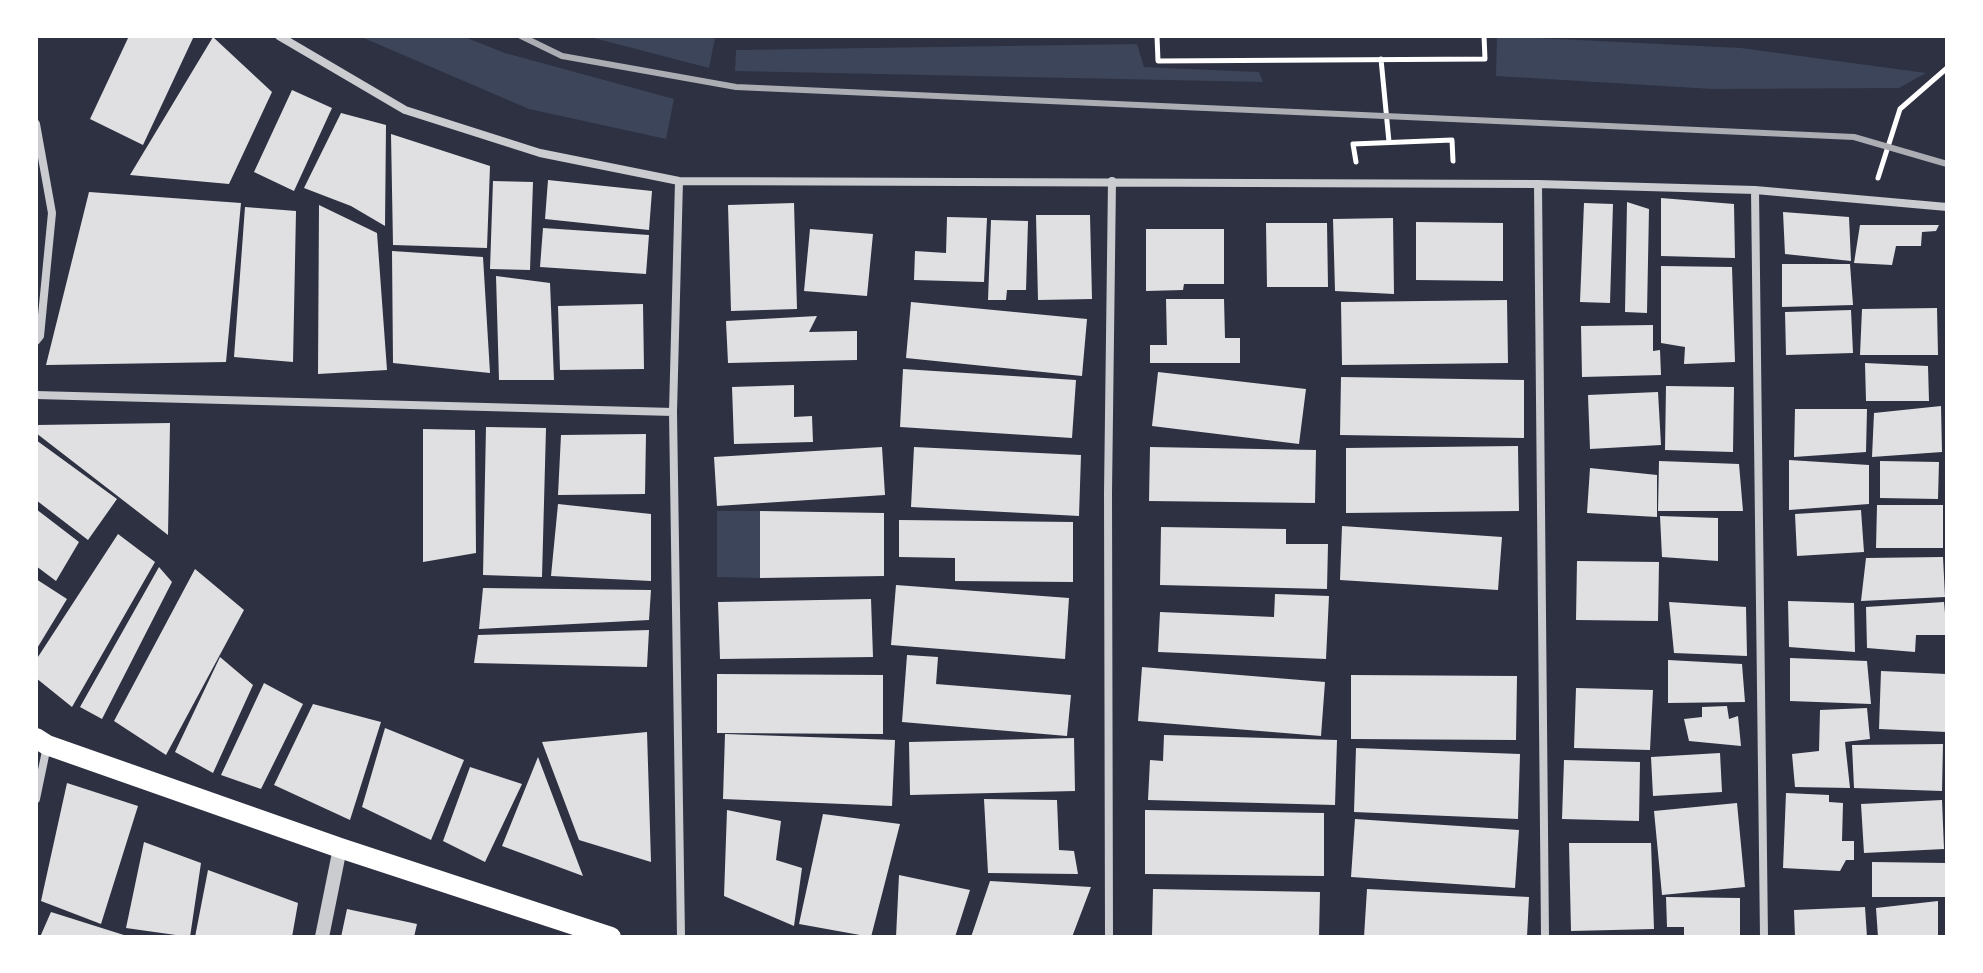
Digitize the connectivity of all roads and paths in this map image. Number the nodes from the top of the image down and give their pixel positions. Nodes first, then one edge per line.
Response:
1 (279, 36) edge
2 (1157, 36) edge
3 (1484, 36) edge
4 (1381, 59) junction
5 (1947, 68) edge
6 (36, 124) edge
7 (1389, 142) junction
8 (679, 181) junction
9 (1112, 181) junction
10 (1359, 183) junction
11 (1453, 183) junction
12 (1538, 184) junction
13 (1755, 190) junction
14 (1872, 198) junction
15 (1947, 207) edge
16 (36, 341) edge
17 (36, 395) edge
18 (673, 412) junction
19 (41, 742) edge
20 (36, 799) edge
21 (340, 848) junction
22 (322, 937) edge
23 (611, 937) edge
24 (681, 937) edge
25 (1109, 937) edge
26 (1545, 937) edge
27 (1764, 937) edge

1 - 8 street
2 - 4 path
3 - 4 path
4 - 7 path
5 - 14 path
6 - 16 street
7 - 10 path
7 - 11 path
8 - 9 street
8 - 18 street
9 - 10 street
9 - 25 street
10 - 11 street
11 - 12 street
12 - 13 street
12 - 26 street
13 - 14 street
13 - 27 street
14 - 15 street
17 - 18 street
18 - 24 street
19 - 20 street
19 - 21 main road
21 - 22 street
21 - 23 main road

